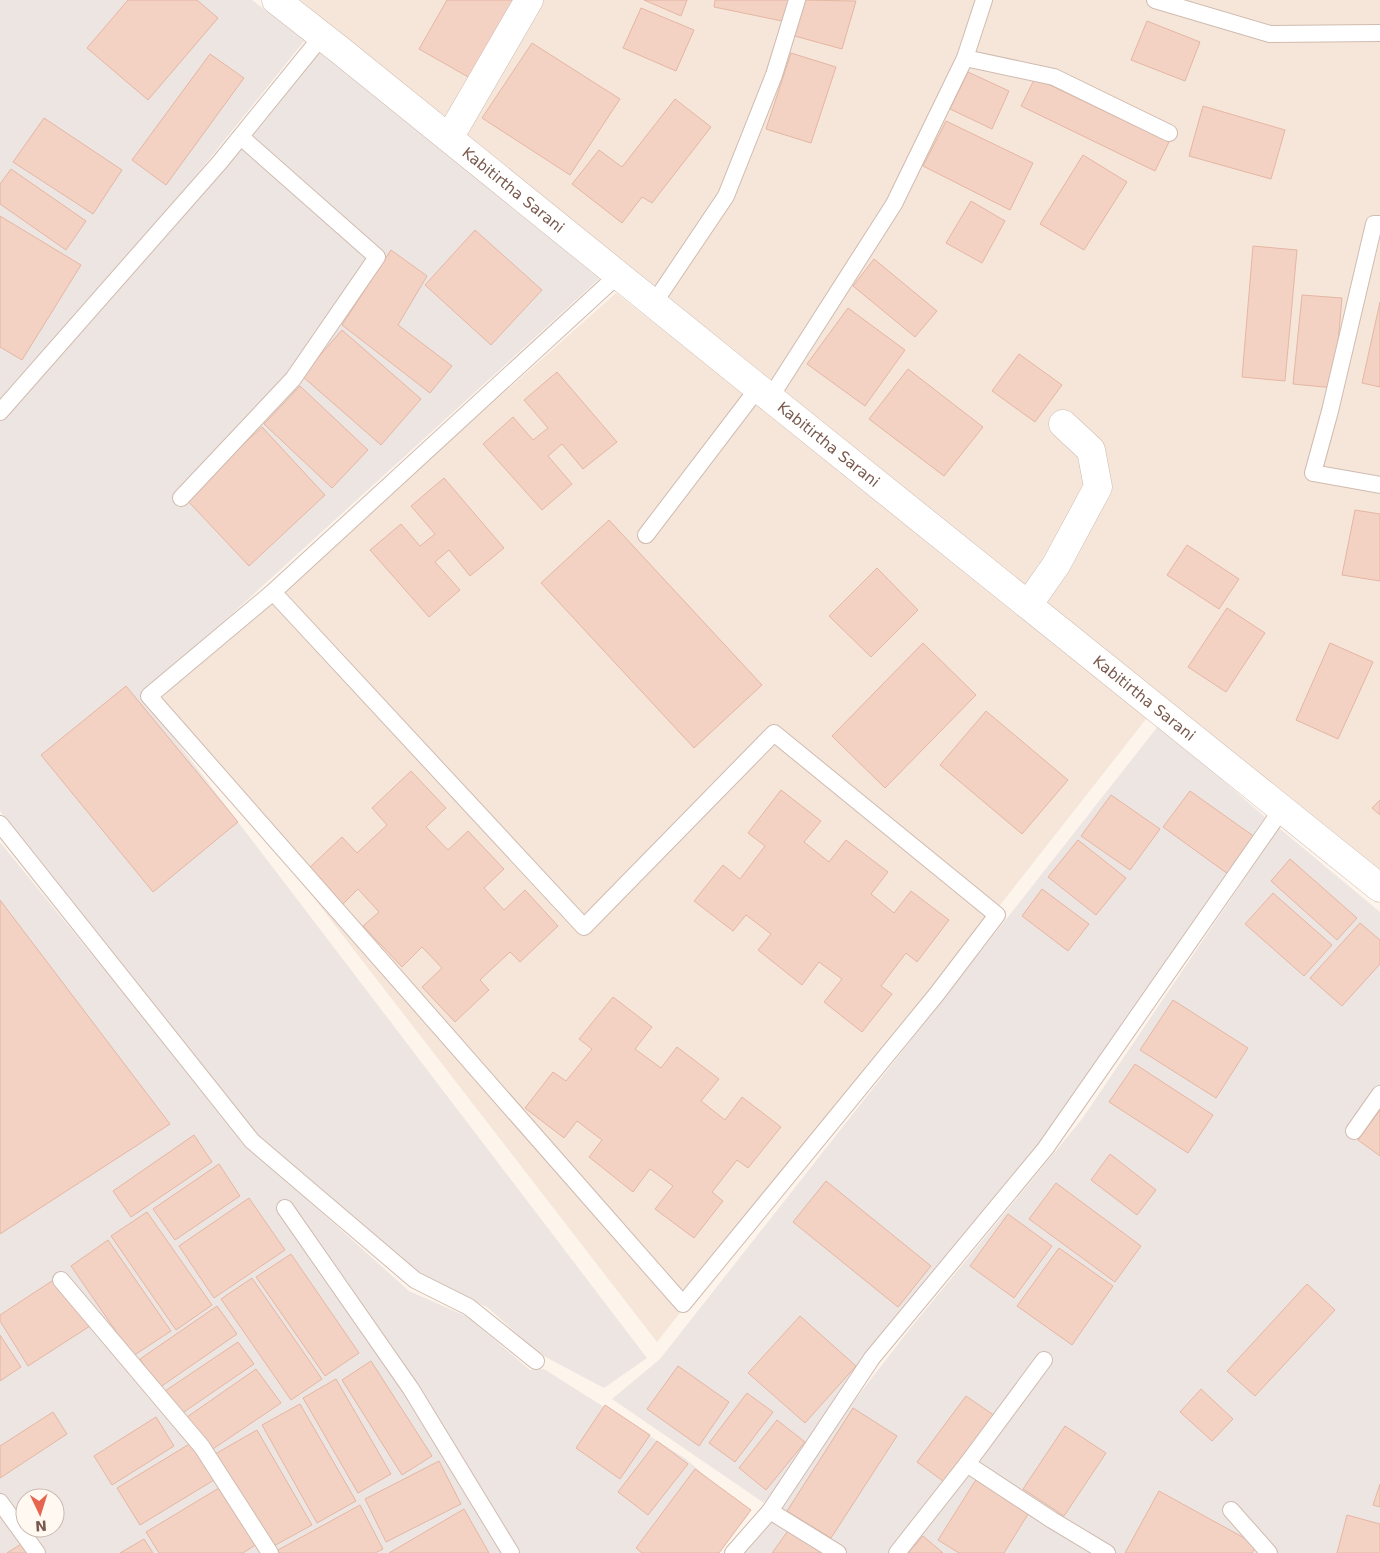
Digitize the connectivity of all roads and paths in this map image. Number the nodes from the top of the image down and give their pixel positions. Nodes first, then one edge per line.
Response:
1 (528, 0) edge
2 (797, 0) edge
3 (984, 0) edge
4 (1155, 0) edge
5 (288, 4) edge
6 (1380, 33) edge
7 (322, 36) junction
8 (966, 58) junction
9 (1169, 133) dead end
10 (241, 136) junction
11 (449, 138) junction
12 (1380, 224) edge
13 (618, 275) junction
14 (654, 304) junction
15 (764, 393) junction
16 (0, 412) edge
17 (1063, 424) dead end
18 (1380, 485) edge
19 (181, 498) dead end
20 (646, 534) dead end
21 (273, 592) junction
22 (1028, 605) junction
23 (1282, 809) junction
24 (0, 824) edge
25 (1380, 888) edge
26 (1380, 1094) edge
27 (1354, 1130) dead end
28 (285, 1208) dead end
29 (61, 1280) dead end
30 (1044, 1360) dead end
31 (536, 1362) dead end
32 (967, 1464) junction
33 (0, 1502) edge
34 (1231, 1510) dead end
35 (770, 1511) junction
36 (37, 1553) edge
37 (270, 1553) edge
38 (511, 1553) edge
39 (733, 1553) edge
40 (838, 1553) edge
41 (897, 1553) edge
42 (1107, 1553) edge
43 (1270, 1553) edge

1 - 11 street
2 - 14 lane
3 - 8 lane
4 - 6 lane
5 - 7 street, Kabitirtha Sarani
7 - 10 lane
7 - 11 street, Kabitirtha Sarani
8 - 9 lane
8 - 15 lane
10 - 16 lane
10 - 19 lane
11 - 13 street, Kabitirtha Sarani
12 - 18 lane
13 - 14 street, Kabitirtha Sarani
13 - 21 lane
14 - 15 street, Kabitirtha Sarani
15 - 20 lane
15 - 22 street, Kabitirtha Sarani
17 - 22 street
21 - 21 lane
22 - 23 street, Kabitirtha Sarani
23 - 25 street, Kabitirtha Sarani
23 - 35 lane
24 - 31 lane
26 - 27 lane
28 - 38 lane
29 - 37 lane
30 - 32 lane
32 - 41 lane
32 - 42 lane
33 - 36 lane
34 - 43 lane
35 - 39 lane
35 - 40 lane

